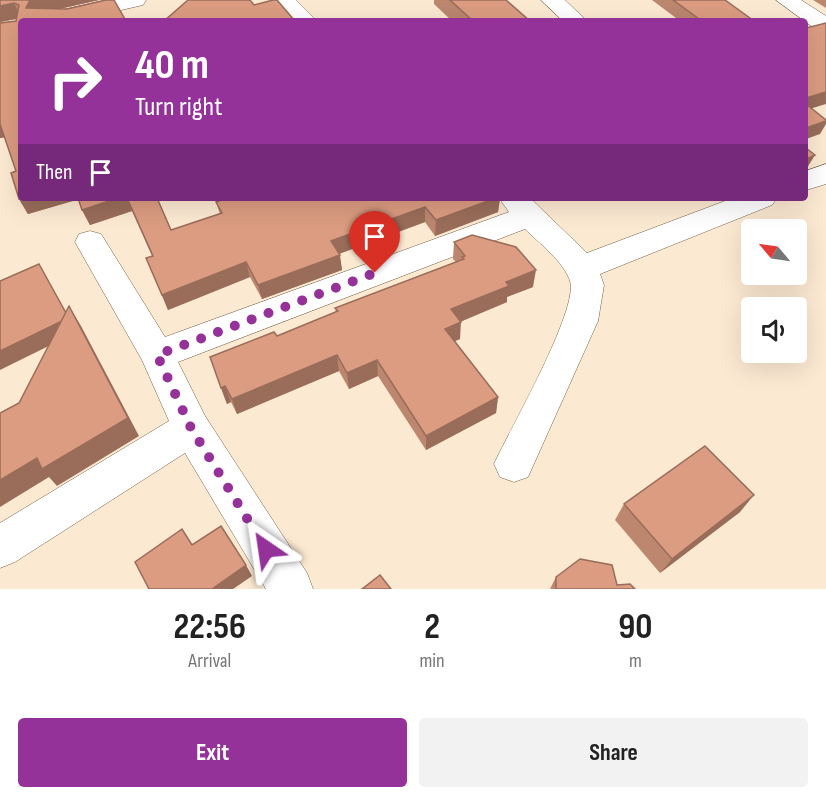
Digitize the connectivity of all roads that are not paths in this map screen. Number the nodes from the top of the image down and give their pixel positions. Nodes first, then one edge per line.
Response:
1 (135, 0) edge
2 (283, 0) edge
3 (552, 0) edge
4 (787, 0) edge
5 (58, 18) edge
6 (303, 18) edge
7 (573, 18) edge
8 (826, 26) edge
9 (826, 173) edge
10 (808, 180) edge
11 (754, 201) edge
12 (520, 207) edge
13 (90, 242) dead end
14 (582, 268) junction
15 (157, 355) junction
16 (191, 428) junction
17 (514, 464) dead end
18 (0, 547) edge
19 (291, 589) edge

1 - 5 street
2 - 6 street
3 - 7 street
4 - 8 street
9 - 10 street
11 - 14 street
12 - 14 street
12 - 15 street
13 - 15 street
14 - 17 street
15 - 16 street
16 - 18 street
16 - 19 street

